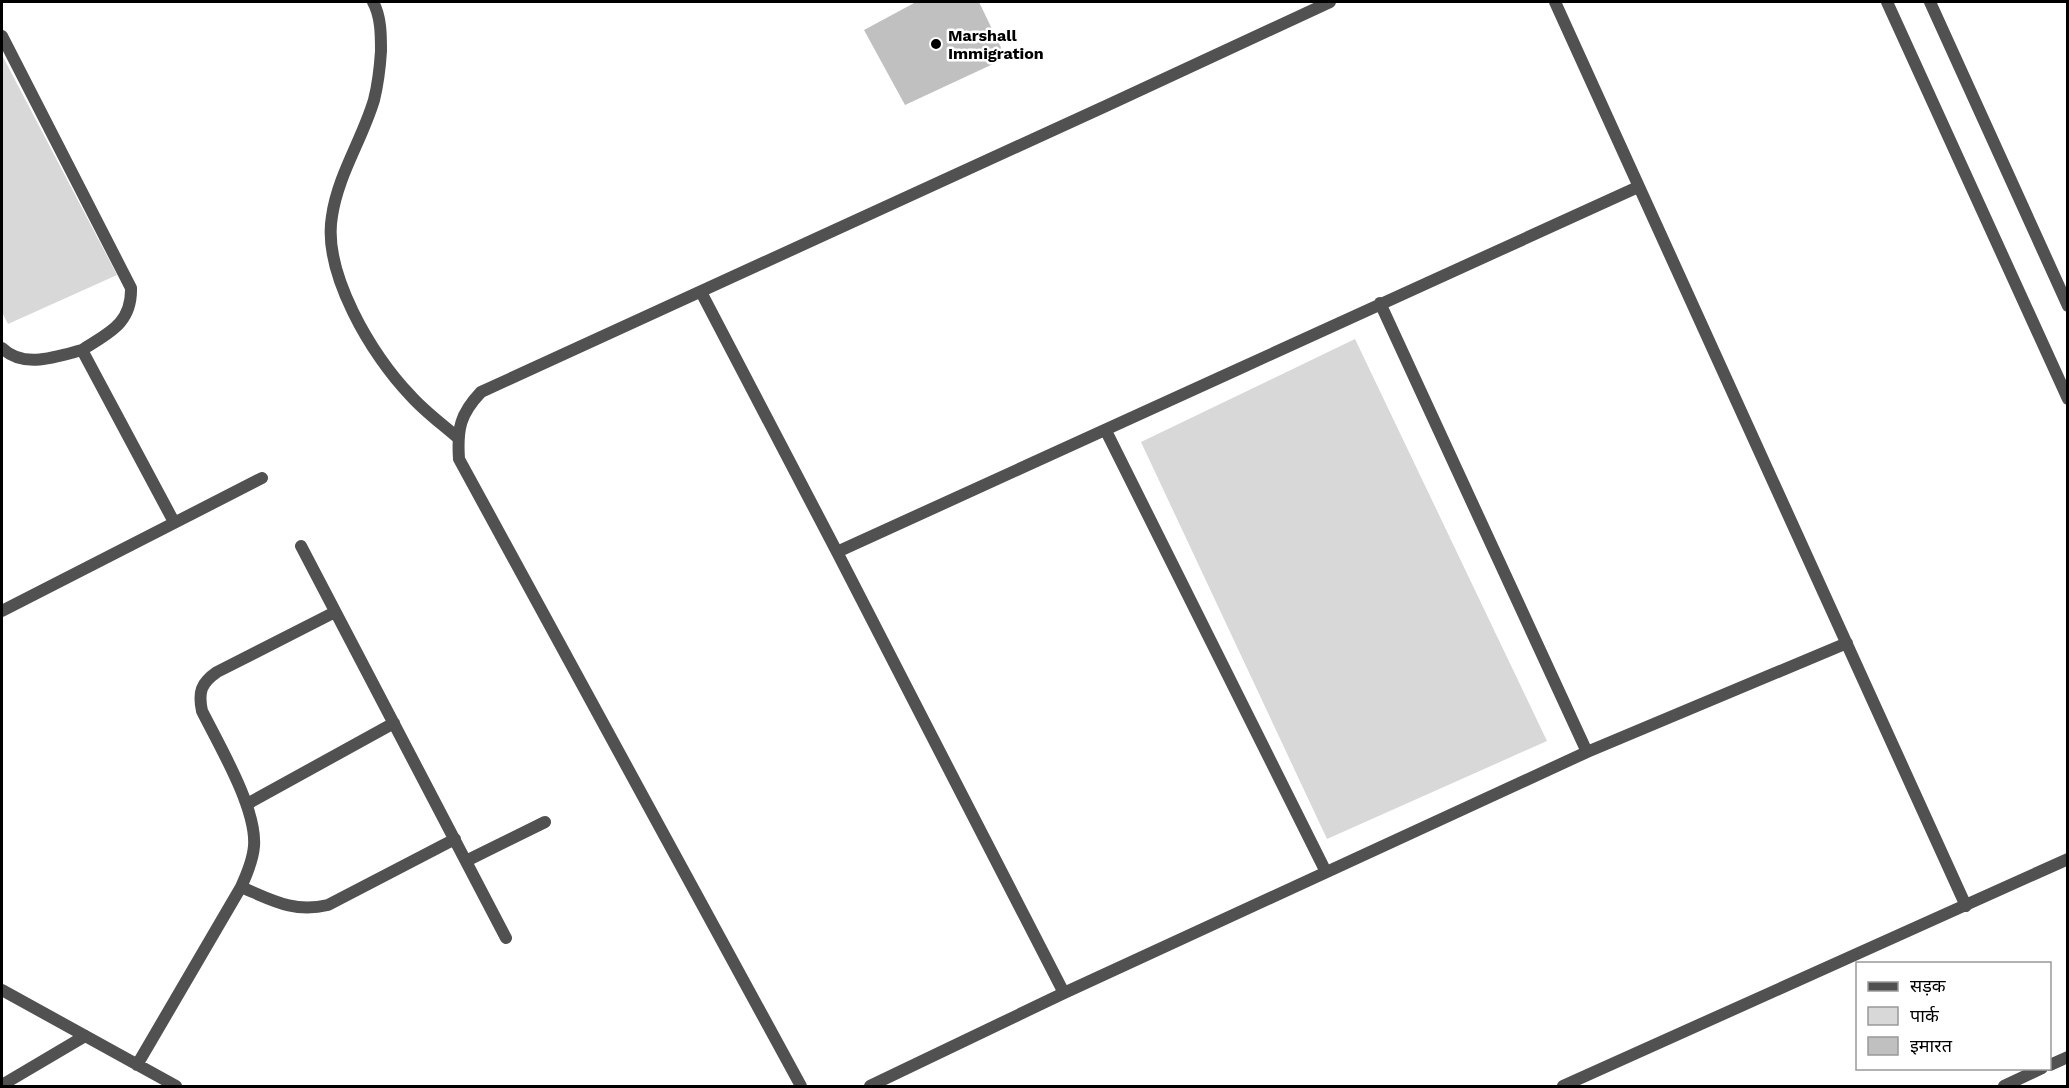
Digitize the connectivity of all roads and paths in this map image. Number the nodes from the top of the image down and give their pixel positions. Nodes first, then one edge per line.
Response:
1 (373, 2) edge
2 (1330, 2) edge
3 (1555, 2) edge
4 (1887, 2) edge
5 (1930, 2) edge
6 (2, 36) edge
7 (1638, 187) junction
8 (701, 292) junction
9 (1380, 303) junction
10 (2067, 306) edge
11 (2, 348) edge
12 (82, 350) junction
13 (2067, 399) edge
14 (1106, 431) junction
15 (458, 438) junction
16 (262, 478) dead end
17 (174, 522) junction
18 (301, 546) dead end
19 (837, 552) junction
20 (2, 611) edge
21 (335, 612) junction
22 (1847, 643) junction
23 (394, 723) junction
24 (1587, 752) junction
25 (247, 804) junction
26 (545, 822) dead end
27 (454, 839) junction
28 (2067, 860) edge
29 (466, 861) junction
30 (1326, 872) junction
31 (241, 886) junction
32 (1966, 906) junction
33 (506, 938) dead end
34 (2, 990) edge
35 (1064, 993) junction
36 (85, 1036) junction
37 (2067, 1057) edge
38 (2051, 1064) edge
39 (138, 1065) junction
40 (2038, 1070) edge
41 (2, 1085) edge
42 (176, 1086) edge
43 (801, 1086) edge
44 (870, 1086) edge
45 (1563, 1086) edge
46 (2004, 1086) edge

1 - 15 street
2 - 8 street
3 - 7 street
4 - 13 street
5 - 10 street
6 - 12 street
7 - 9 street
7 - 22 street
8 - 15 street
8 - 19 street
9 - 14 street
9 - 24 street
11 - 12 street
12 - 17 street
14 - 19 street
14 - 30 street
15 - 43 street
16 - 17 street
17 - 20 street
18 - 21 street
19 - 35 street
21 - 23 street
21 - 25 street
22 - 24 street
22 - 32 street
23 - 25 street
23 - 27 street
24 - 30 street
25 - 31 street
26 - 29 street
27 - 29 street
27 - 31 street
28 - 32 street
29 - 33 street
30 - 35 street
31 - 39 street
32 - 45 street
34 - 36 street
35 - 44 street
36 - 39 street
36 - 41 street
37 - 38 street
39 - 42 street
40 - 46 street

